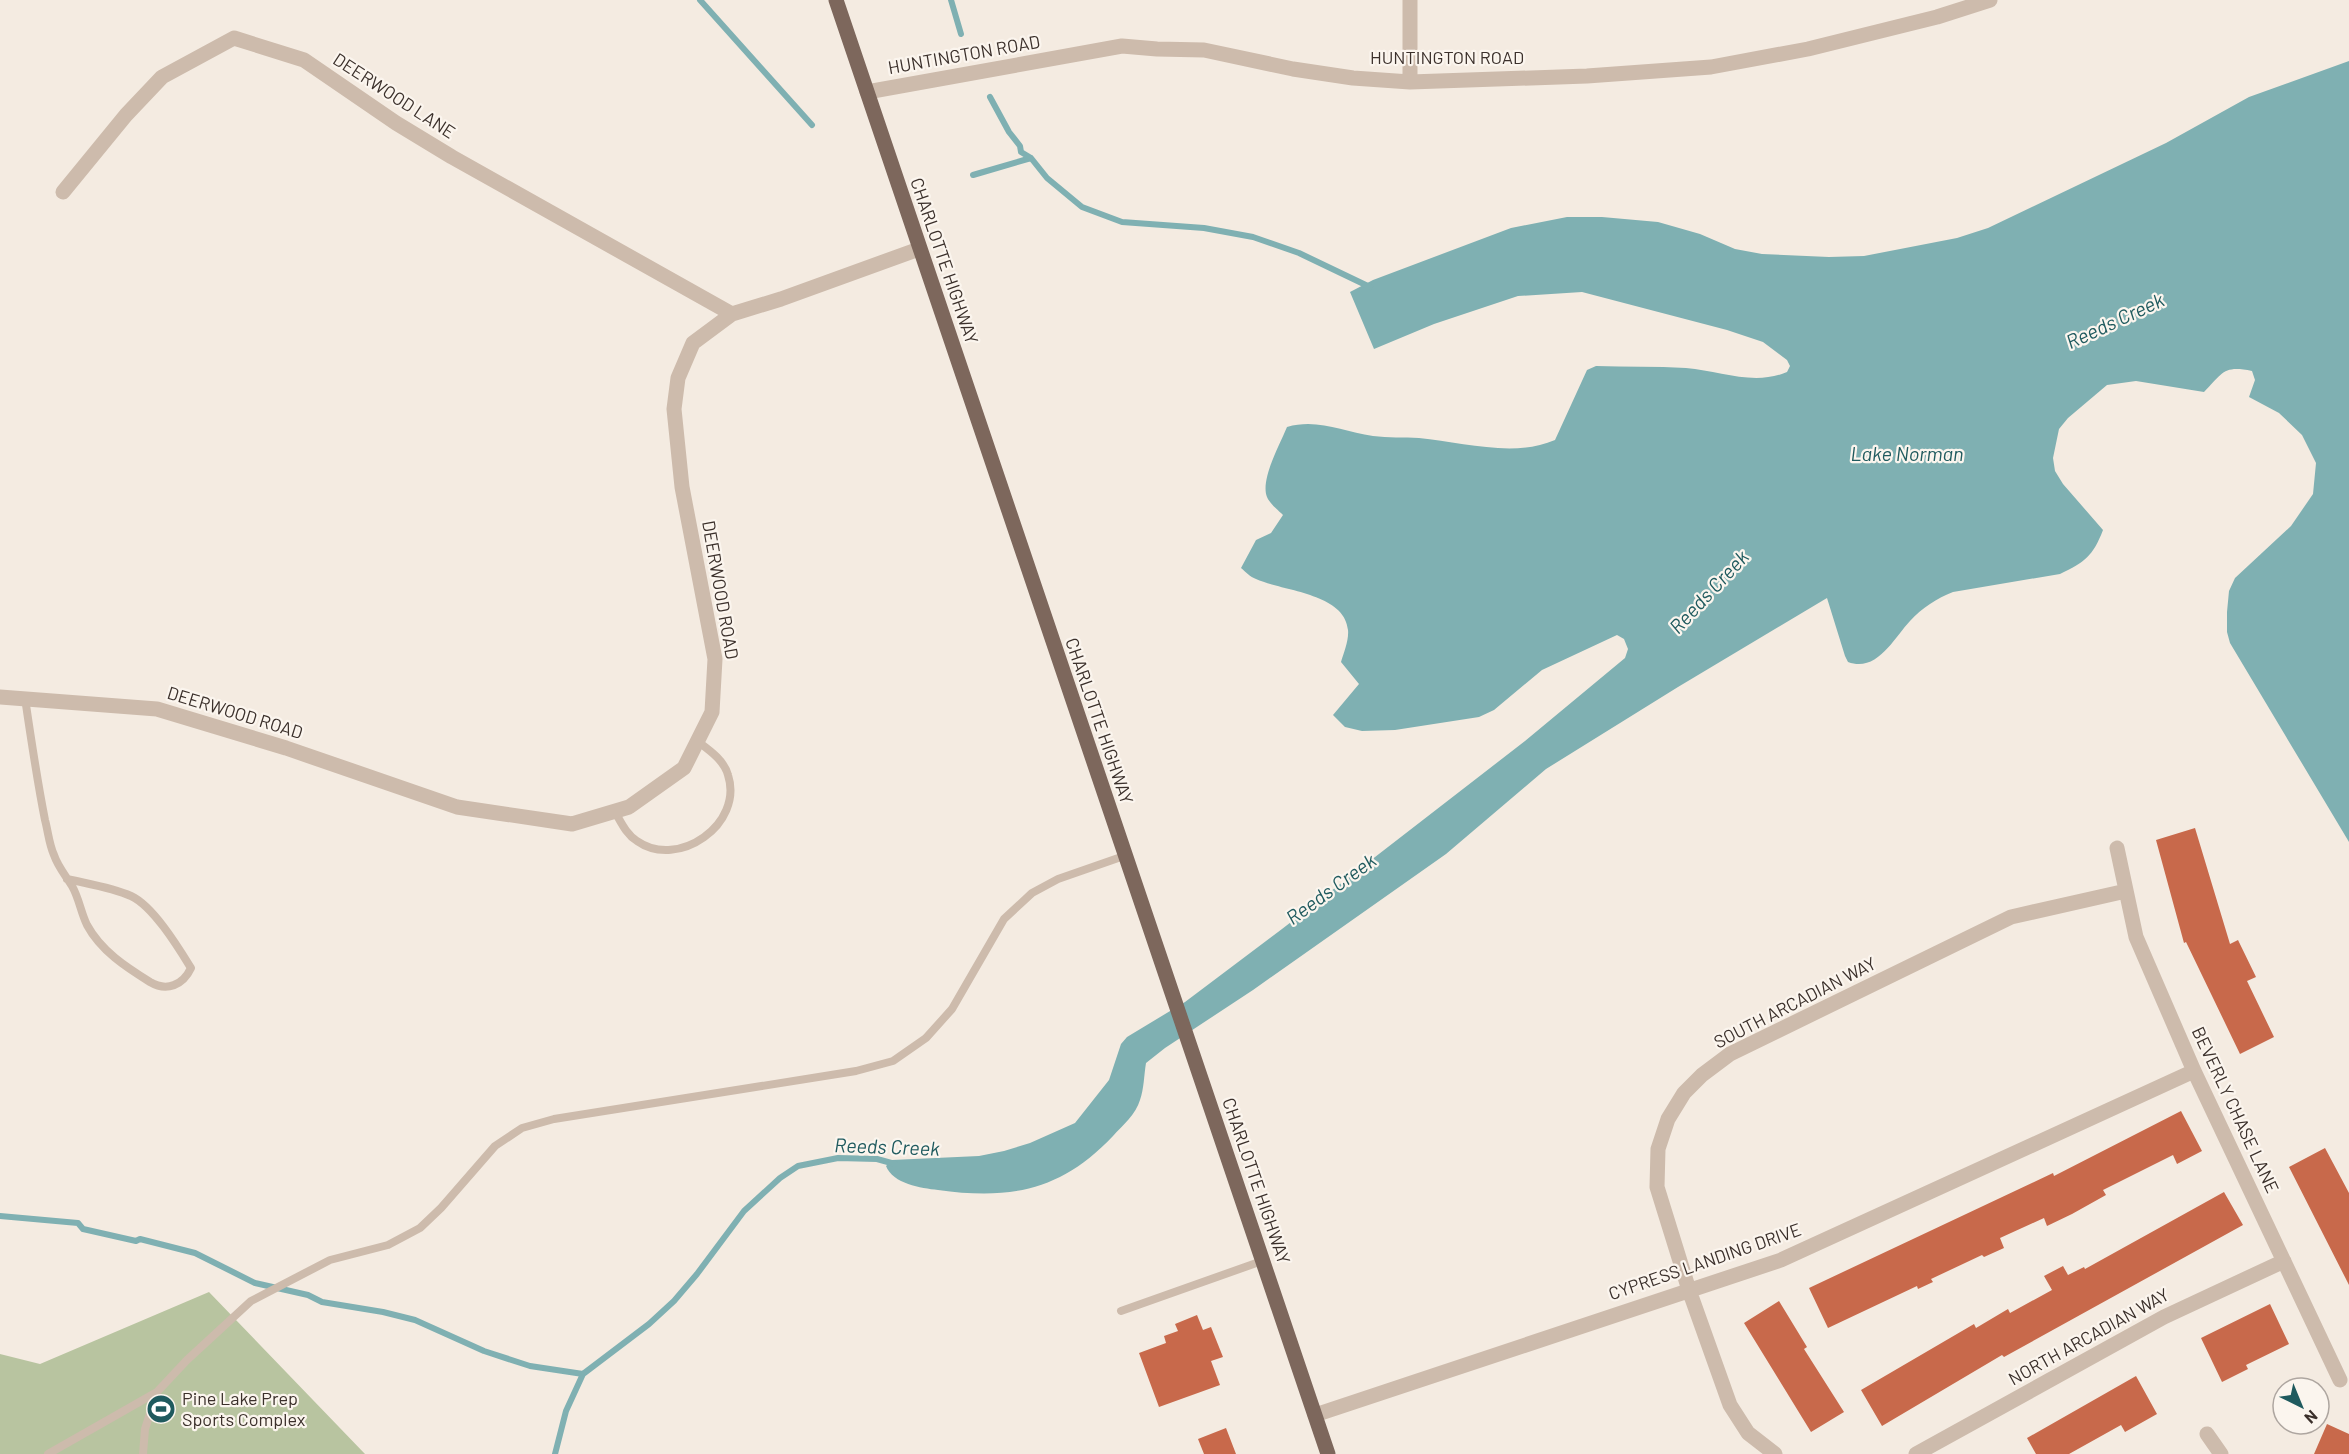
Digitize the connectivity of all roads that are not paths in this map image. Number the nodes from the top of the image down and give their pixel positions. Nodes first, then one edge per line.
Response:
1 (836, 0) edge
2 (1410, 0) edge
3 (1990, 0) edge
4 (1410, 82) junction
5 (867, 92) junction
6 (63, 192) dead end
7 (920, 249) junction
8 (732, 314) junction
9 (0, 697) edge
10 (25, 698) junction
11 (697, 741) junction
12 (615, 812) junction
13 (2116, 848) dead end
14 (1124, 856) junction
15 (67, 879) junction
16 (2126, 891) junction
17 (2194, 1071) junction
18 (2284, 1260) junction
19 (1262, 1261) junction
20 (1689, 1290) junction
21 (1121, 1311) dead end
22 (2340, 1380) dead end
23 (157, 1392) junction
24 (1315, 1415) junction
25 (2207, 1434) dead end
26 (1756, 1447) edge
27 (48, 1454) edge
28 (143, 1454) edge
29 (1328, 1454) edge
30 (1775, 1454) edge
31 (1916, 1454) edge
32 (2221, 1454) edge

1 - 5 main road, CHARLOTTE HIGHWAY
2 - 4 street
3 - 4 street, HUNTINGTON ROAD
4 - 5 street, HUNTINGTON ROAD
5 - 7 main road, CHARLOTTE HIGHWAY
6 - 8 street, DEERWOOD LANE
7 - 8 street, DEERWOOD ROAD
7 - 14 main road, CHARLOTTE HIGHWAY
8 - 11 street, DEERWOOD ROAD
9 - 10 street, DEERWOOD ROAD
10 - 12 street, DEERWOOD ROAD
10 - 15 lane
11 - 12 street, DEERWOOD ROAD
11 - 12 lane
13 - 16 street, BEVERLY CHASE LANE
14 - 19 main road, CHARLOTTE HIGHWAY
14 - 23 lane
15 - 15 lane
16 - 17 street, BEVERLY CHASE LANE
16 - 20 street, SOUTH ARCADIAN WAY
17 - 18 street, BEVERLY CHASE LANE
17 - 20 street, CYPRESS LANDING DRIVE
18 - 22 street, BEVERLY CHASE LANE
18 - 31 street, NORTH ARCADIAN WAY
19 - 21 lane
19 - 24 main road, CHARLOTTE HIGHWAY
20 - 24 street, CYPRESS LANDING DRIVE
20 - 26 street
23 - 27 lane
23 - 28 lane
24 - 29 main road, CHARLOTTE HIGHWAY
25 - 32 street
26 - 30 street

